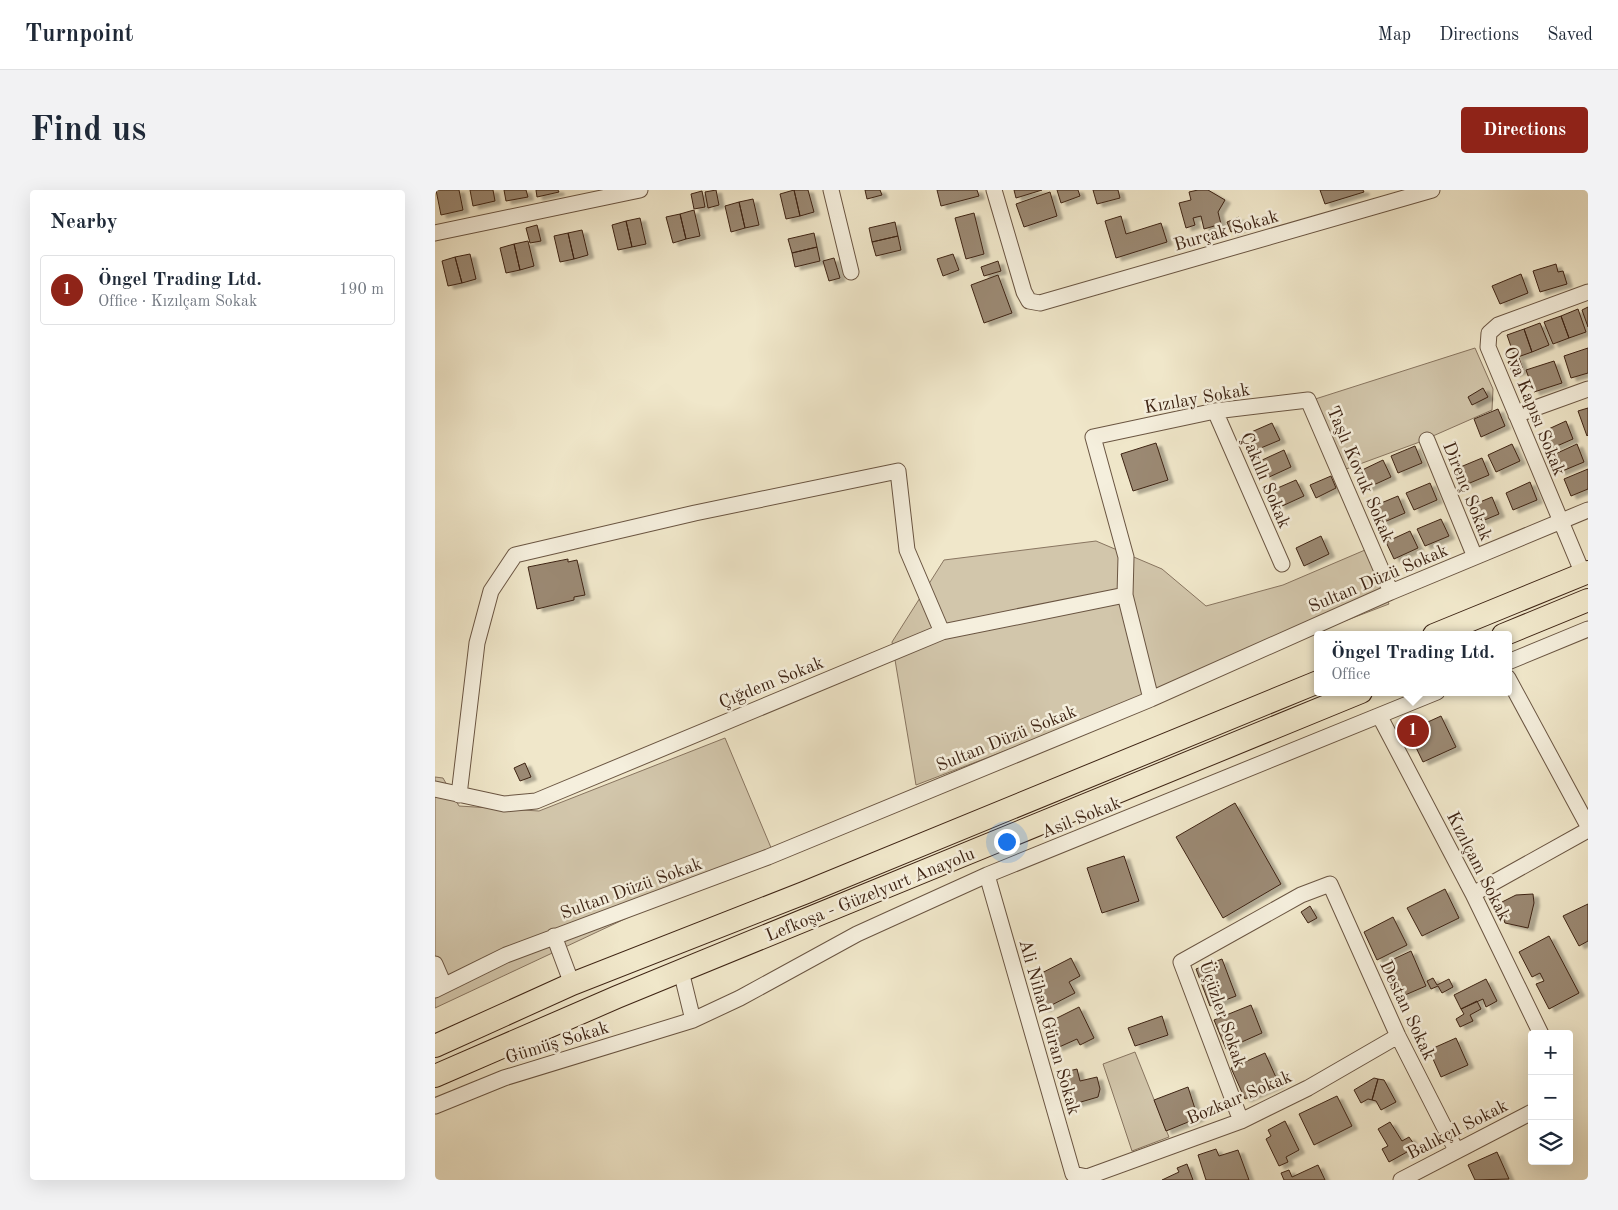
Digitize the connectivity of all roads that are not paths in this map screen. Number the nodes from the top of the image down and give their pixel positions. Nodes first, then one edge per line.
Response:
1 (640, 190) edge
2 (831, 190) edge
3 (994, 190) edge
4 (1432, 190) edge
5 (435, 233) edge
6 (851, 272) dead end
7 (1588, 292) edge
8 (1588, 389) edge
9 (1308, 400) joint
10 (1215, 411) junction
11 (1516, 416) junction
12 (1427, 440) dead end
13 (1588, 510) edge
14 (1560, 522) junction
15 (1475, 557) junction
16 (1282, 564) dead end
17 (1585, 573) edge
18 (1391, 592) junction
19 (1125, 595) junction
20 (1588, 600) edge
21 (1588, 629) edge
22 (1444, 631) edge
23 (1512, 631) edge
24 (942, 632) junction
25 (1512, 660) edge
26 (1314, 684) edge
27 (1512, 685) edge
28 (1351, 696) edge
29 (1428, 696) edge
30 (1151, 698) junction
31 (1379, 717) junction
32 (435, 789) edge
33 (459, 795) junction
34 (1588, 826) edge
35 (1588, 830) edge
36 (987, 876) junction
37 (1330, 884) joint
38 (1473, 894) junction
39 (554, 936) junction
40 (435, 964) edge
41 (681, 971) junction
42 (572, 984) junction
43 (440, 988) edge
44 (693, 1020) junction
45 (1539, 1030) edge
46 (1399, 1036) junction
47 (435, 1046) edge
48 (435, 1076) edge
49 (435, 1106) edge
50 (1528, 1114) edge
51 (1241, 1121) junction
52 (1456, 1150) junction
53 (1087, 1177) joint
54 (1401, 1180) edge

1 - 5 street
2 - 6 street
3 - 4 street, Burçak Sokak
7 - 11 street, Ova Kapısı Sokak
8 - 11 street
9 - 10 street, Kızılay Sokak
9 - 18 street, Taşlı Kovuk Sokak
10 - 16 street, Çakıllı Sokak
10 - 19 street, Kızılay Sokak
11 - 14 street, Ova Kapısı Sokak
12 - 15 street, Direnç Sokak
13 - 14 street, Sultan Düzü Sokak
14 - 15 street, Sultan Düzü Sokak
14 - 17 street, Ova Kapısı Sokak
15 - 18 street, Sultan Düzü Sokak
17 - 22 highway
18 - 30 street, Sultan Düzü Sokak
19 - 24 street, Çığdem Sokak
19 - 30 street
20 - 23 highway
21 - 25 street
24 - 33 street, Çığdem Sokak
24 - 33 street
26 - 42 highway, Lefkoşa - Güzelyurt Anayolu
27 - 34 street
28 - 41 highway, Lefkoşa - Güzelyurt Anayolu
29 - 31 street, Asil Sokak
30 - 39 street, Sultan Düzü Sokak
31 - 36 street, Asil Sokak
31 - 38 street, Kızılçam Sokak
32 - 33 street, Çığdem Sokak
35 - 38 street
36 - 44 street, Asil Sokak
36 - 53 street, Ali Nihad Güran Sokak
37 - 46 street, Destan Sokak
37 - 51 street, Üçüzler Sokak
38 - 45 street, Kızılçam Sokak
39 - 42 street
39 - 43 street, Sultan Düzü Sokak
40 - 43 street
41 - 44 street
41 - 48 highway, Lefkoşa - Güzelyurt Anayolu
42 - 47 highway, Lefkoşa - Güzelyurt Anayolu
44 - 49 street, Gümüş Sokak
46 - 51 street, Bozkaır Sokak
46 - 52 street, Destan Sokak
50 - 52 street, Balıkçıl Sokak
51 - 53 street, Bozkaır Sokak
52 - 54 street, Balıkçıl Sokak

